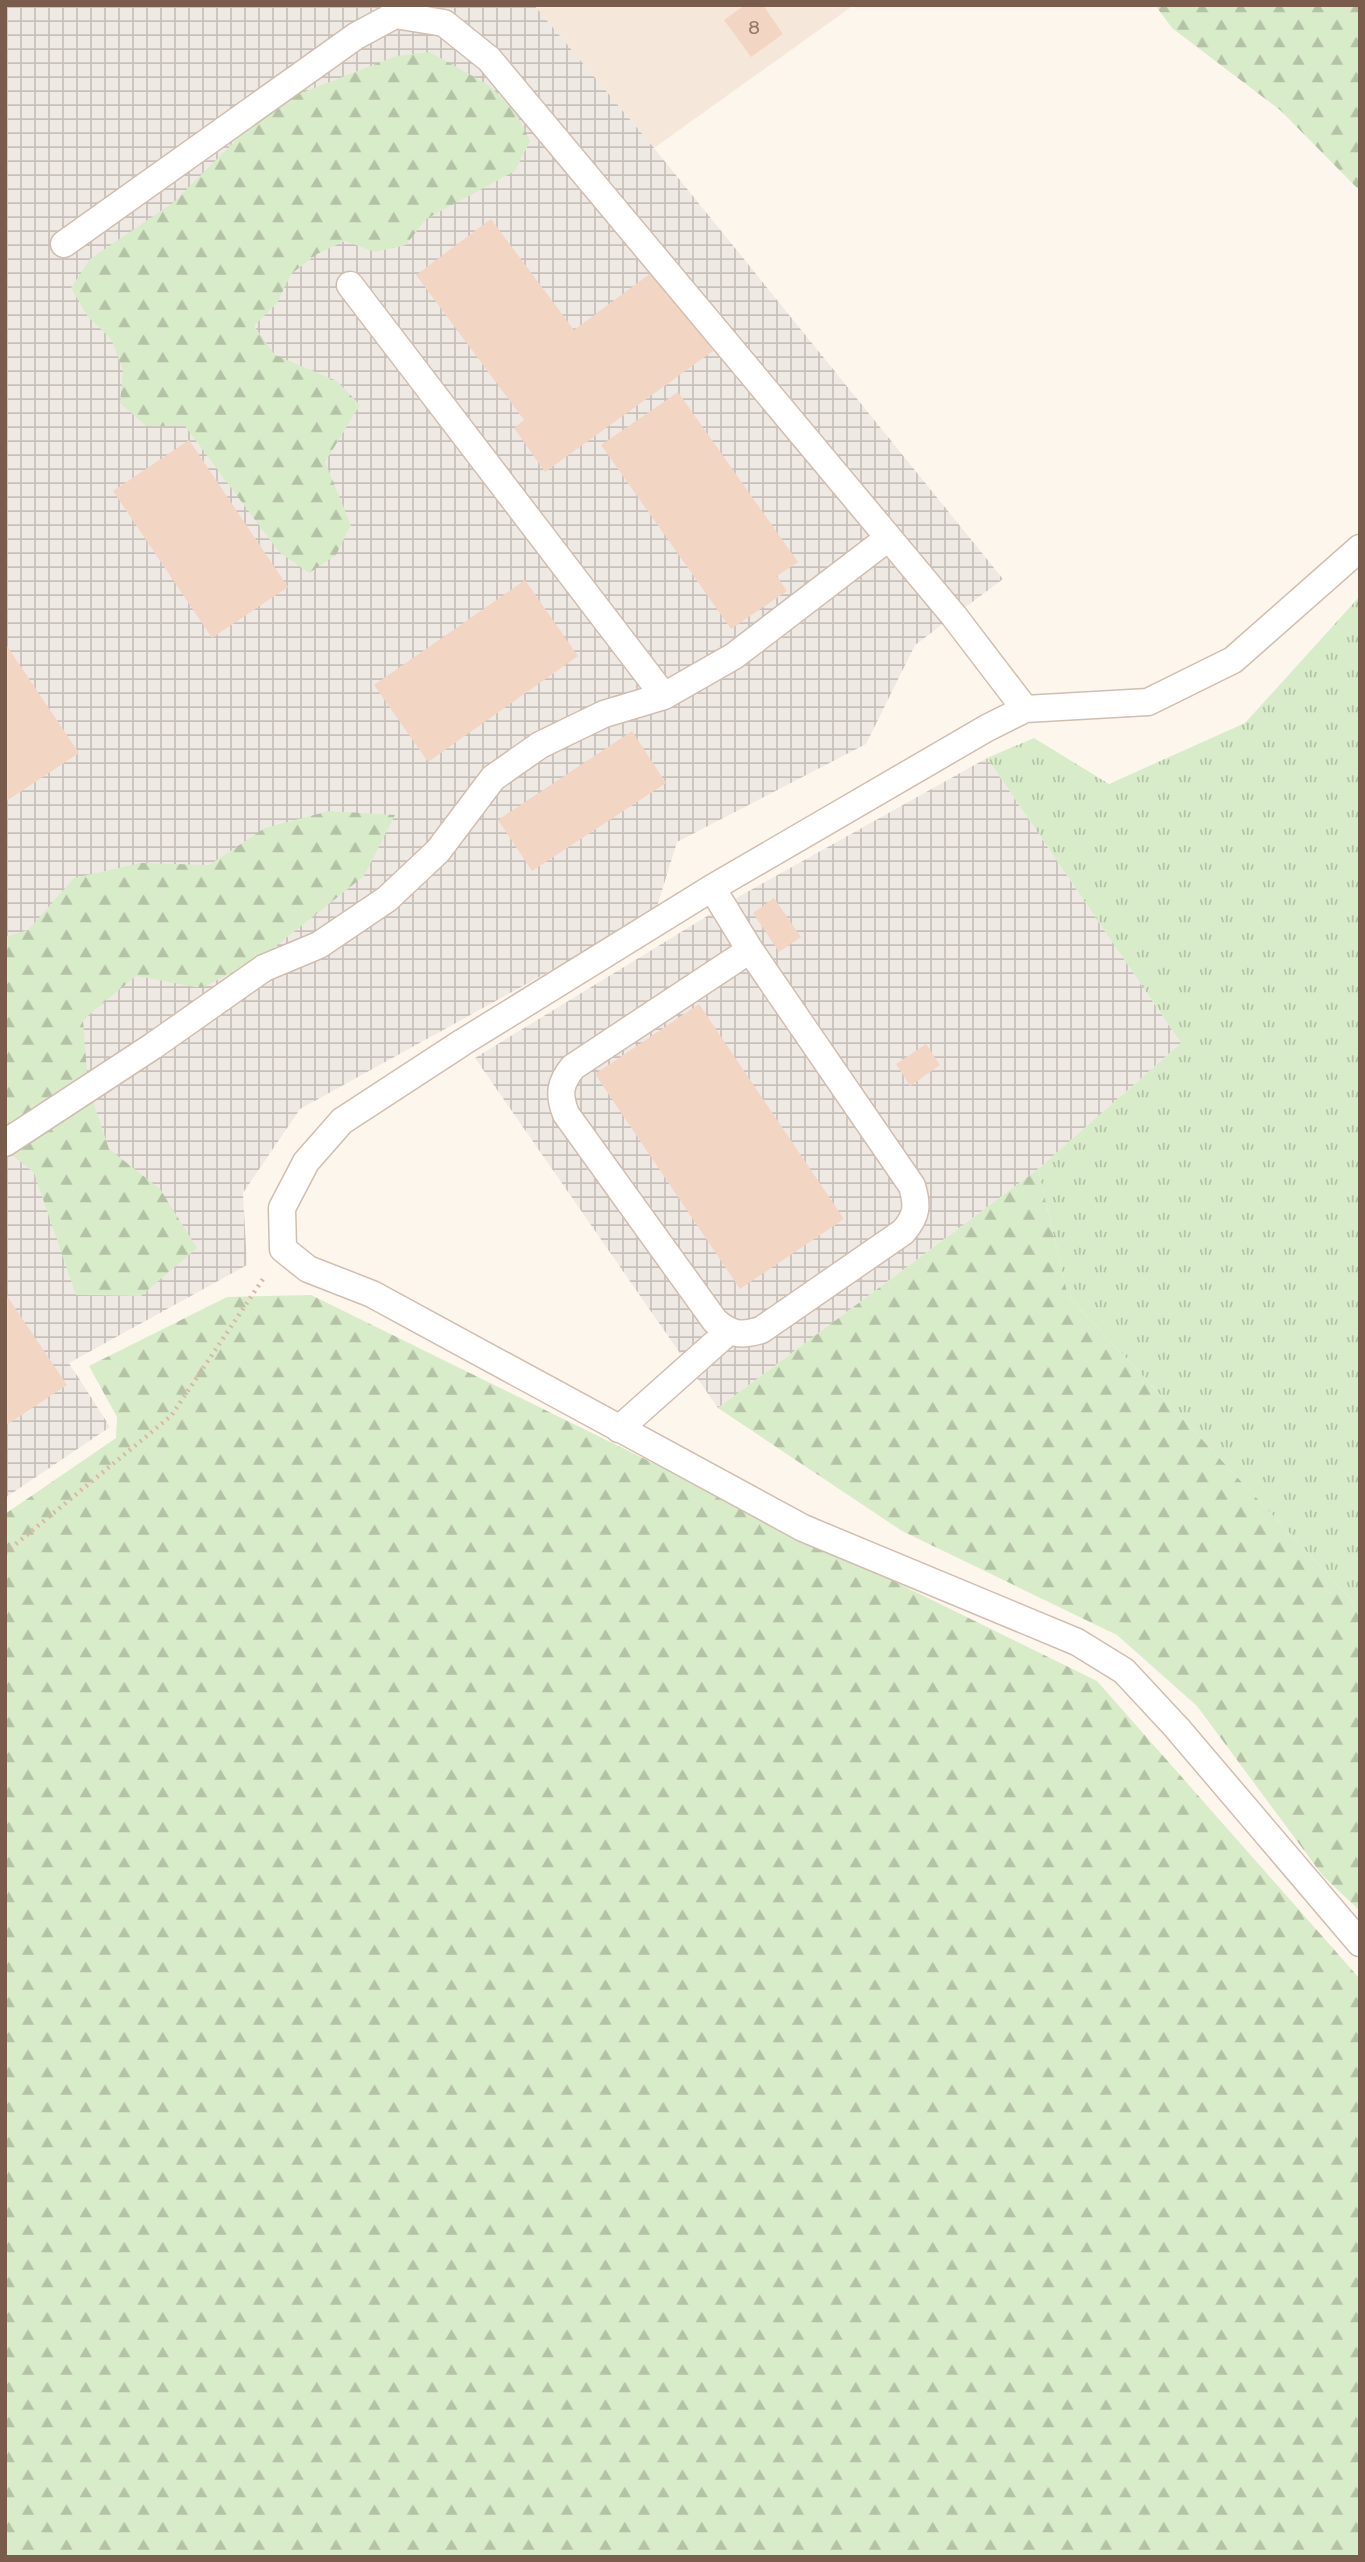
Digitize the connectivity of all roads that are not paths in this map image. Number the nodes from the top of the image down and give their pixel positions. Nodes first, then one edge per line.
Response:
1 (64, 244) dead end
2 (350, 285) dead end
3 (887, 539) junction
4 (1360, 548) edge
5 (664, 696) junction
6 (1025, 709) junction
7 (712, 888) junction
8 (750, 950) junction
9 (5, 1143) edge
10 (728, 1332) junction
11 (619, 1429) junction
12 (1360, 1943) edge

1 - 3 lane
2 - 5 lane
3 - 5 lane
3 - 6 lane
4 - 6 lane
5 - 9 lane
6 - 7 lane
7 - 8 lane
7 - 11 lane
8 - 10 lane
8 - 10 lane
10 - 11 lane
11 - 12 lane

